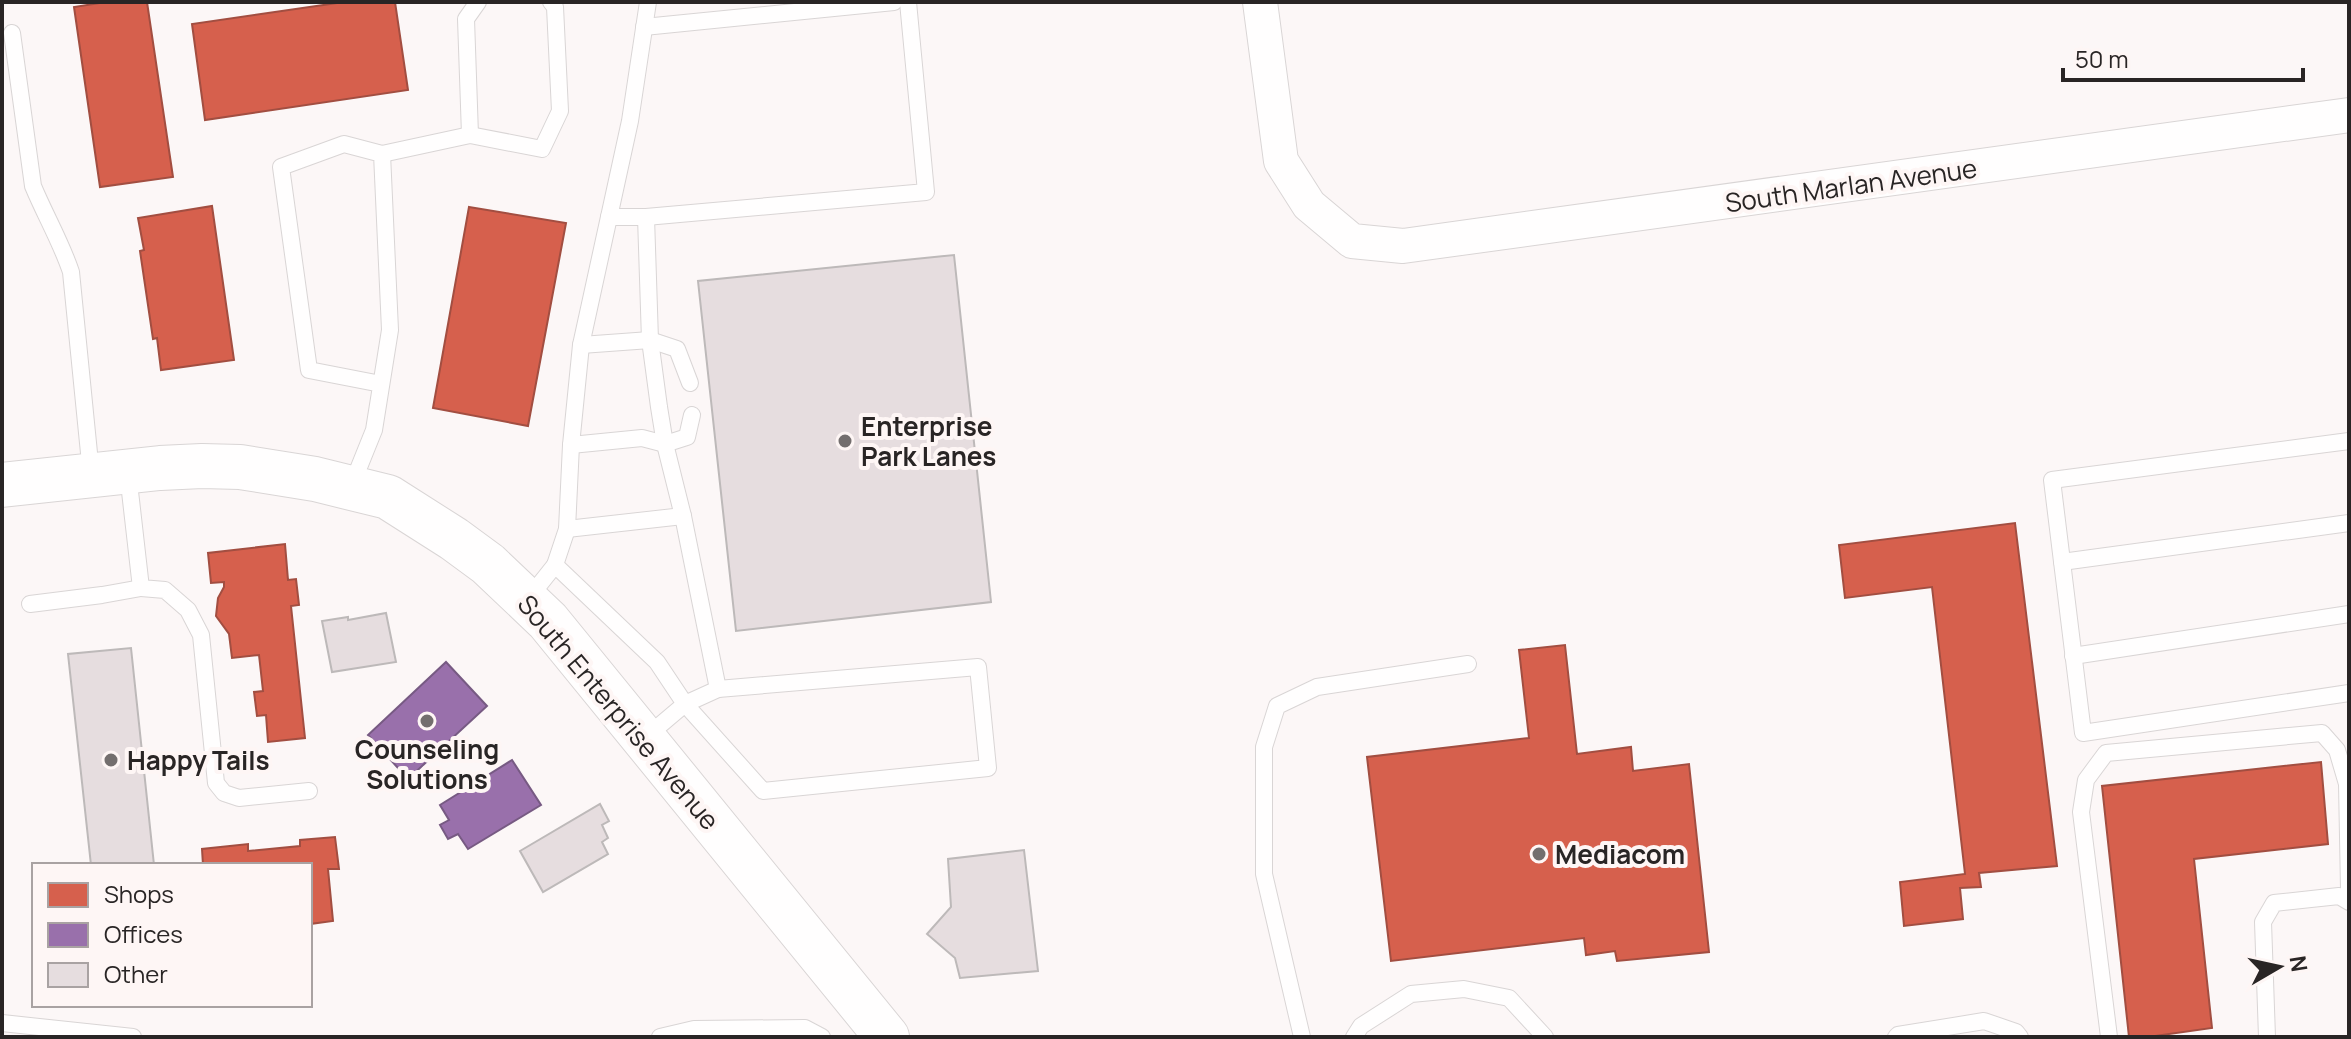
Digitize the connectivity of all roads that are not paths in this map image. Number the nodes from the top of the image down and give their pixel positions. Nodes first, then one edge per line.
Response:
1 (478, 2) edge
2 (551, 2) edge
3 (648, 2) edge
4 (894, 2) edge
5 (908, 2) edge
6 (1260, 2) edge
7 (644, 27) junction
8 (12, 33) dead end
9 (2349, 115) edge
10 (470, 135) junction
11 (382, 154) junction
12 (609, 217) junction
13 (646, 217) junction
14 (650, 340) junction
15 (581, 345) junction
16 (690, 383) dead end
17 (381, 384) junction
18 (692, 415) dead end
19 (2349, 441) edge
20 (665, 444) junction
21 (571, 445) junction
22 (110, 474) junction
23 (2, 485) edge
24 (351, 488) junction
25 (683, 516) junction
26 (2349, 523) edge
27 (567, 529) junction
28 (2062, 562) junction
29 (555, 565) junction
30 (141, 588) junction
31 (527, 600) junction
32 (30, 604) dead end
33 (2349, 614) edge
34 (2073, 656) junction
35 (1468, 664) dead end
36 (718, 689) junction
37 (2349, 693) edge
38 (685, 704) junction
39 (643, 739) junction
40 (309, 791) dead end
41 (2349, 889) edge
42 (2349, 902) edge
43 (2, 1023) edge
44 (133, 1037) edge
45 (660, 1037) edge
46 (822, 1037) edge
47 (887, 1037) edge
48 (1302, 1037) edge
49 (1354, 1037) edge
50 (1545, 1037) edge
51 (1896, 1037) edge
52 (2020, 1037) edge
53 (2109, 1037) edge
54 (2267, 1037) edge

1 - 10 lane
2 - 10 lane
3 - 7 lane
4 - 7 lane
5 - 13 lane
6 - 9 street, South Marlan Avenue
7 - 12 lane
8 - 22 lane
10 - 11 lane
11 - 17 lane
11 - 17 lane
12 - 13 lane
12 - 15 lane
13 - 14 lane
14 - 15 lane
14 - 16 lane
14 - 20 lane
15 - 21 lane
17 - 24 lane
18 - 20 lane
19 - 28 lane
20 - 21 lane
20 - 25 lane
21 - 27 lane
22 - 23 street, South Enterprise Avenue
22 - 24 street, South Enterprise Avenue
22 - 30 lane
24 - 31 street, South Enterprise Avenue
25 - 27 lane
25 - 36 lane
26 - 28 lane
27 - 29 lane
28 - 34 lane
29 - 31 lane
29 - 38 lane
30 - 32 lane
30 - 40 lane
31 - 39 street, South Enterprise Avenue
33 - 34 lane
34 - 37 lane
35 - 48 lane
36 - 38 lane
36 - 38 lane
38 - 39 lane
39 - 47 street, South Enterprise Avenue
41 - 53 lane
42 - 54 lane
43 - 44 lane
45 - 46 lane
49 - 50 lane
51 - 52 lane

